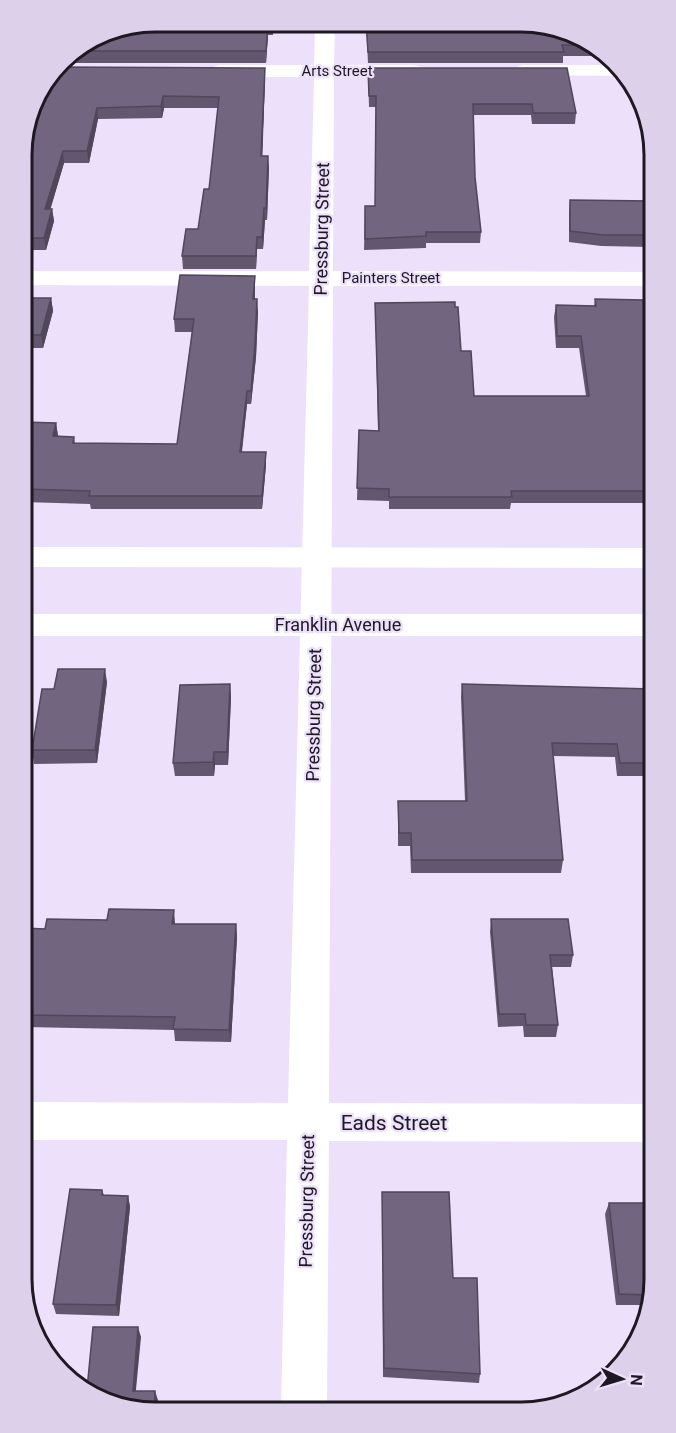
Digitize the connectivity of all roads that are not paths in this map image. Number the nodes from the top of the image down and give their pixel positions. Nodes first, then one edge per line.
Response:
1 (325, 32) edge
2 (206, 71) edge
3 (324, 71) junction
4 (431, 71) edge
5 (502, 71) edge
6 (612, 71) edge
7 (32, 278) edge
8 (321, 278) junction
9 (644, 279) edge
10 (32, 557) edge
11 (317, 558) junction
12 (644, 558) edge
13 (32, 625) edge
14 (316, 625) junction
15 (644, 625) edge
16 (32, 1121) edge
17 (308, 1123) junction
18 (644, 1123) edge
19 (304, 1402) edge

1 - 3 street, Pressburg Street
2 - 3 street, Arts Street
3 - 4 street, Arts Street
3 - 8 street, Pressburg Street
5 - 6 street
7 - 8 street, Painters Street
8 - 9 street, Painters Street
8 - 11 street, Pressburg Street
10 - 11 street
11 - 12 street
11 - 14 street, Pressburg Street
13 - 14 street, Franklin Avenue
14 - 15 street, Franklin Avenue
14 - 17 street, Pressburg Street
16 - 17 street, Eads Street
17 - 18 street, Eads Street
17 - 19 street, Pressburg Street

